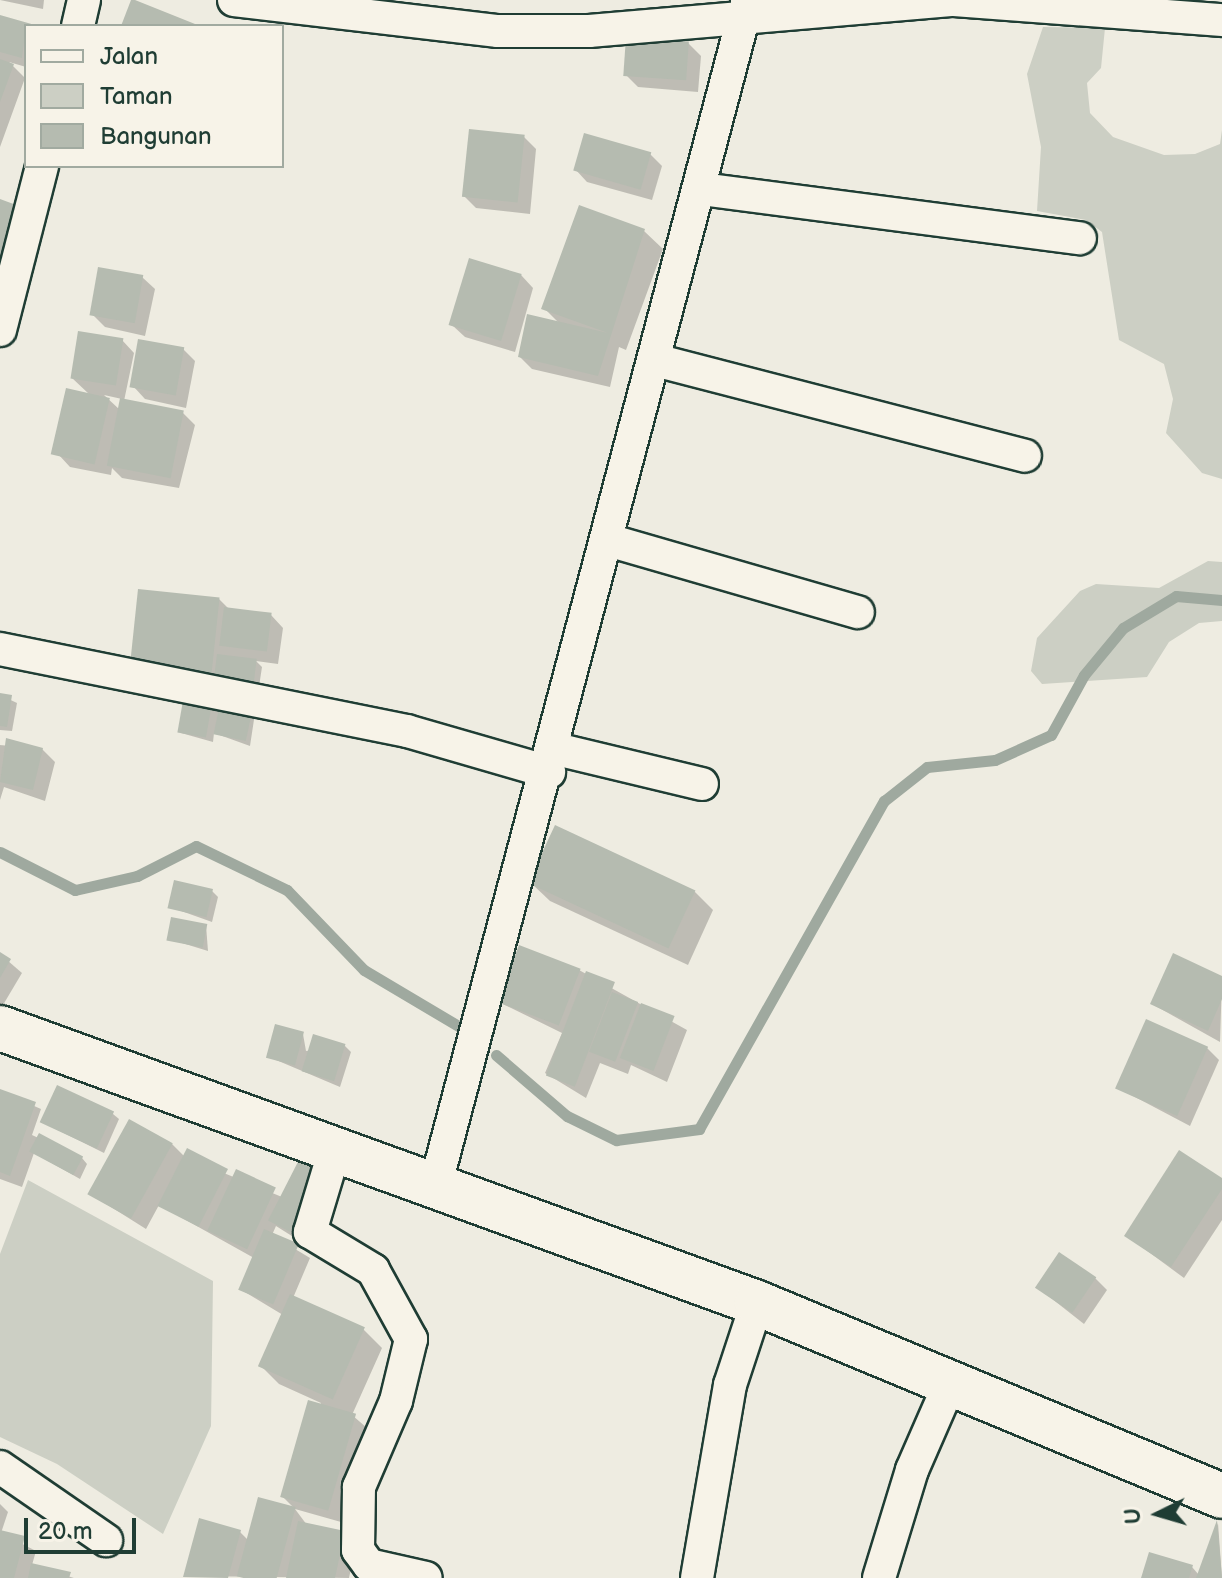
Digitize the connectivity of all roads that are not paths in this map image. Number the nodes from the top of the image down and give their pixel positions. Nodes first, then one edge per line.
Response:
1 (84, 0) edge
2 (234, 0) edge
3 (747, 7) edge
4 (1222, 20) edge
5 (78, 24) edge
6 (41, 168) edge
7 (701, 189) junction
8 (1080, 238) dead end
9 (0, 330) edge
10 (655, 360) junction
11 (1025, 456) dead end
12 (608, 540) junction
13 (858, 612) dead end
14 (0, 649) edge
15 (552, 760) junction
16 (702, 784) dead end
17 (0, 1028) edge
18 (335, 1149) junction
19 (435, 1187) junction
20 (757, 1303) junction
21 (950, 1383) junction
22 (0, 1467) edge
23 (1222, 1496) edge
24 (106, 1540) dead end
25 (426, 1578) edge
26 (697, 1578) edge
27 (879, 1578) edge

1 - 5 street
2 - 3 street
3 - 4 street
3 - 7 street
6 - 9 street
7 - 8 street
7 - 10 street
10 - 11 street
10 - 12 street
12 - 13 street
12 - 15 street
14 - 15 street
15 - 16 street
15 - 19 street
17 - 18 main road
18 - 19 main road
18 - 25 street
19 - 20 main road
20 - 21 main road
20 - 26 street
21 - 23 main road
21 - 27 street
22 - 24 street

